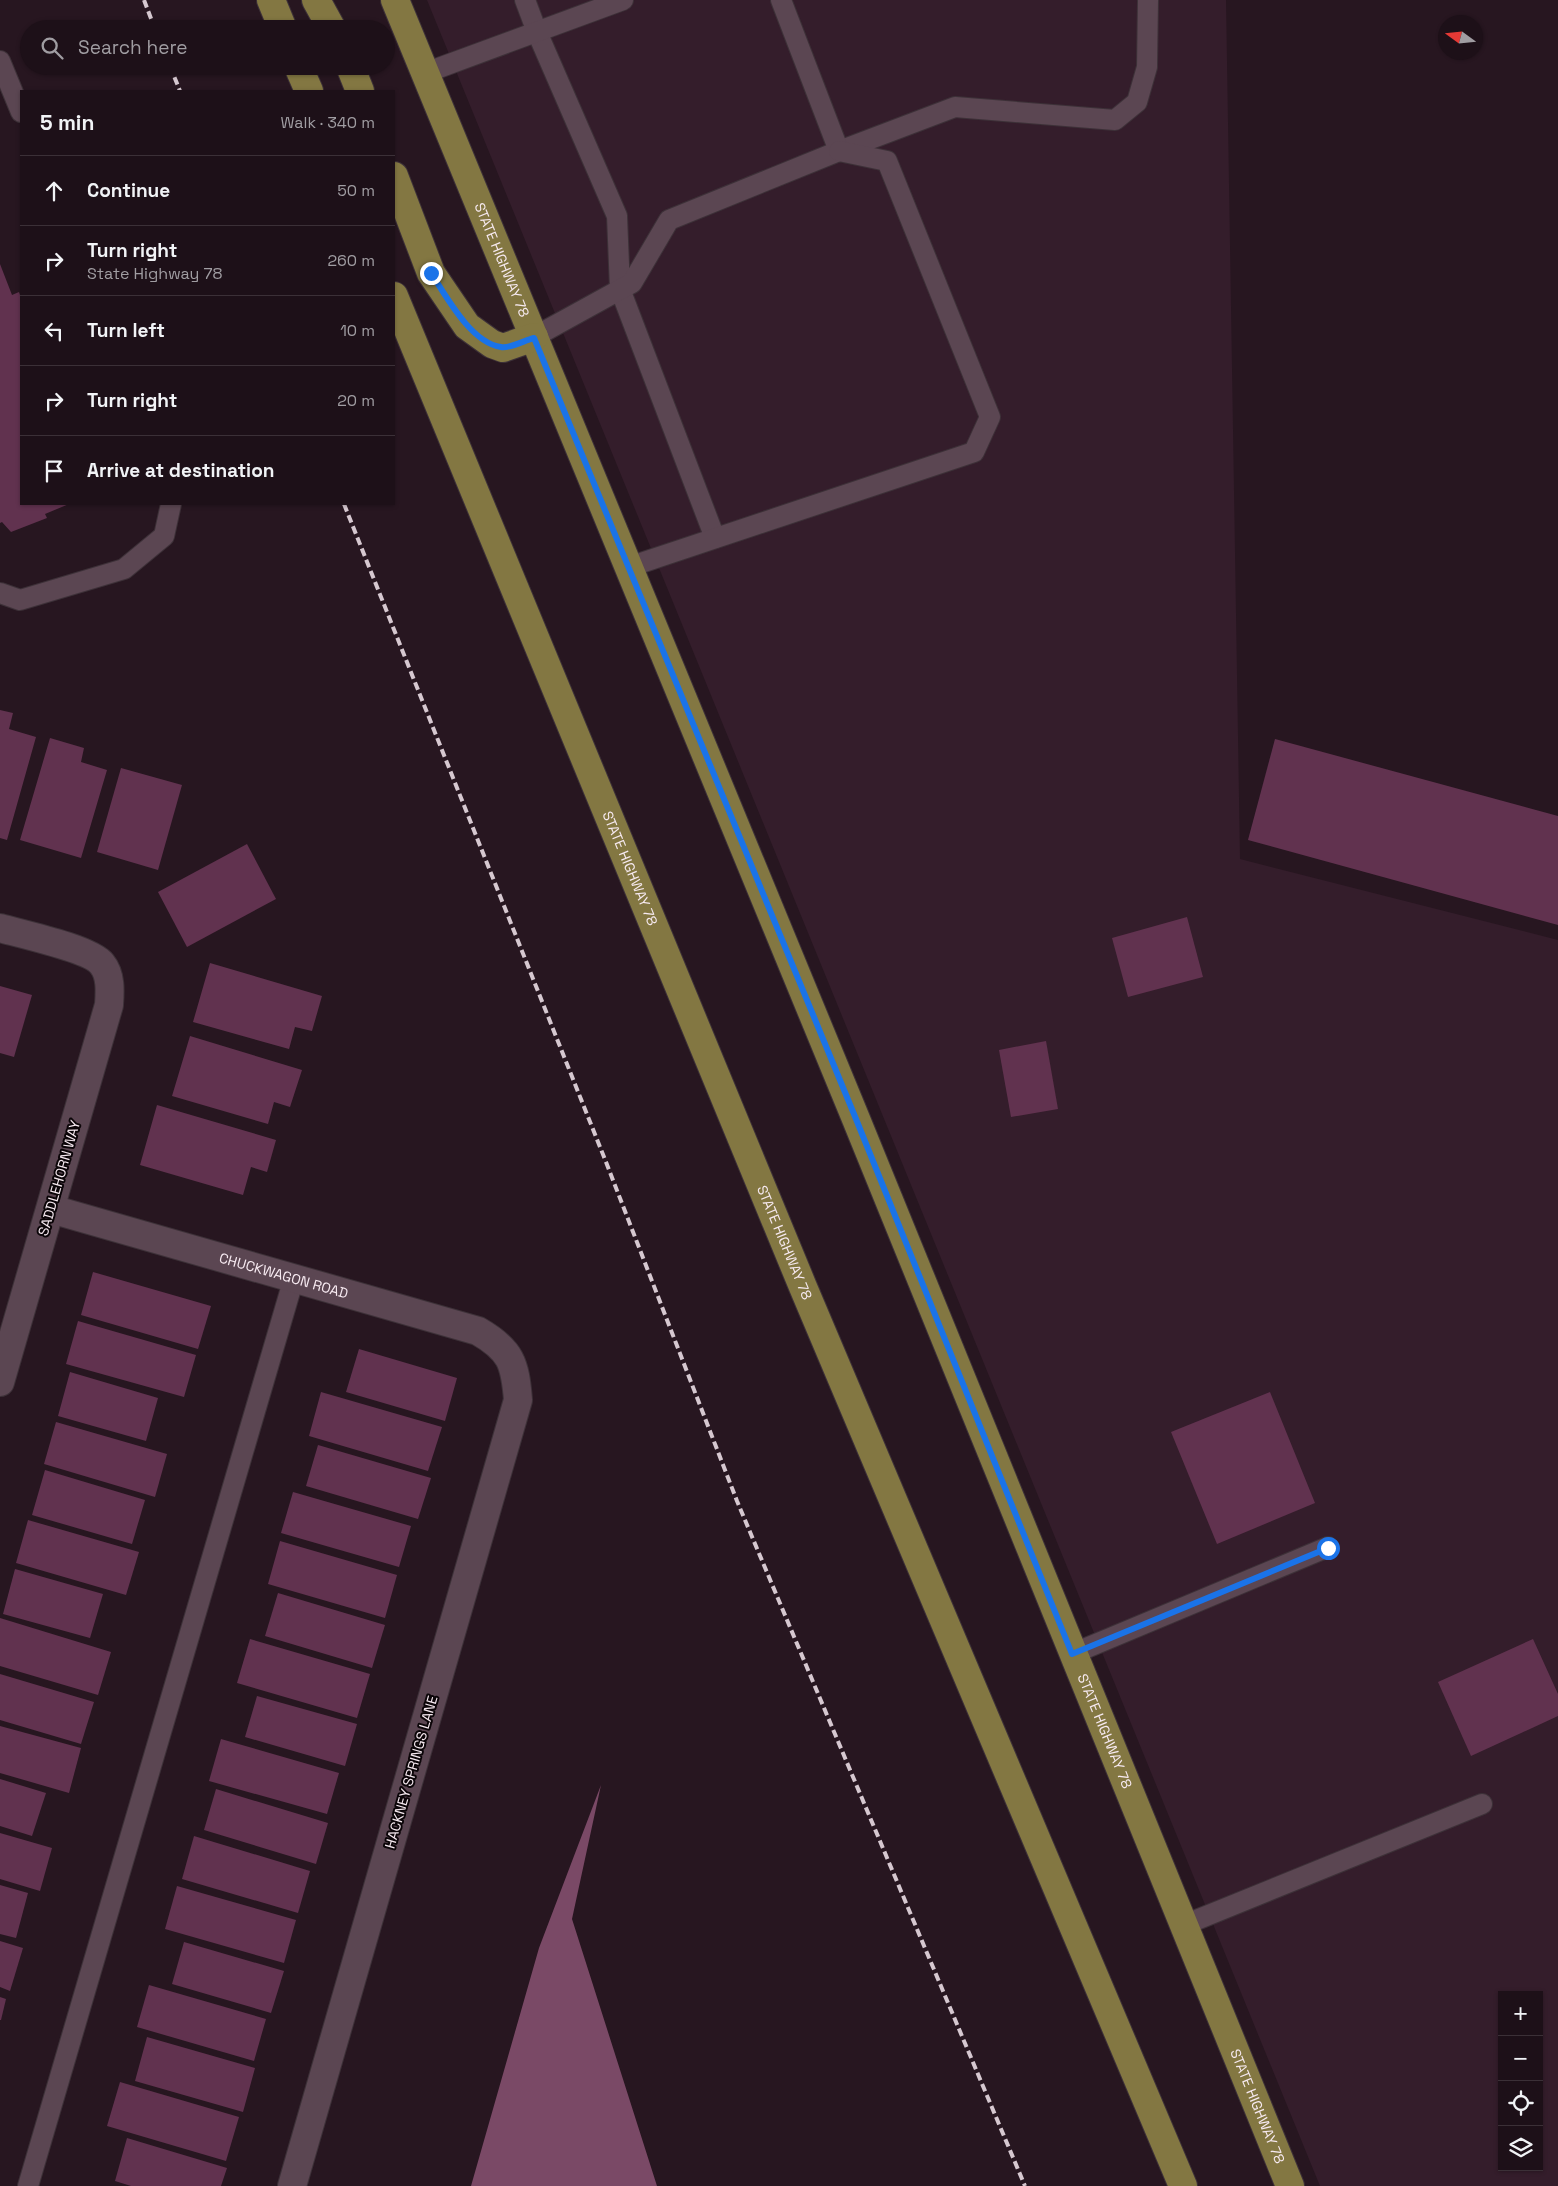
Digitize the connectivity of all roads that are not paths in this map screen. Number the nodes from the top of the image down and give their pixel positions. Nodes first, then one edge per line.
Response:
1 (271, 0) edge
2 (316, 0) edge
3 (395, 0) edge
4 (525, 0) edge
5 (623, 0) edge
6 (781, 0) edge
7 (1148, 0) edge
8 (279, 20) edge
9 (327, 20) edge
10 (537, 32) junction
11 (0, 60) edge
12 (425, 73) junction
13 (302, 75) edge
14 (354, 75) edge
15 (309, 90) edge
16 (360, 90) edge
17 (20, 110) edge
18 (839, 151) junction
19 (395, 179) edge
20 (620, 289) junction
21 (395, 298) edge
22 (534, 338) junction
23 (172, 505) edge
24 (715, 538) junction
25 (628, 567) junction
26 (0, 593) edge
27 (0, 928) edge
28 (50, 1208) junction
29 (294, 1278) junction
30 (509, 1357) joint
31 (0, 1382) edge
32 (1328, 1548) dead end
33 (1072, 1654) junction
34 (1482, 1804) dead end
35 (1184, 1925) junction
36 (28, 2186) edge
37 (292, 2186) edge
38 (1183, 2186) edge
39 (1290, 2186) edge

1 - 8 main road
2 - 9 main road
3 - 12 main road, STATE HIGHWAY 78
4 - 10 lane
5 - 10 lane
6 - 18 lane
7 - 18 lane
10 - 12 lane
10 - 20 lane
11 - 17 lane
12 - 22 main road, STATE HIGHWAY 78
13 - 15 main road
14 - 16 main road
18 - 20 lane
18 - 24 lane
19 - 22 main road
20 - 22 lane
20 - 24 lane
21 - 38 main road, STATE HIGHWAY 78
22 - 25 main road, STATE HIGHWAY 78
23 - 26 lane
24 - 25 lane
25 - 33 main road, STATE HIGHWAY 78
27 - 28 street, SADDLEHORN WAY
28 - 29 street, CHUCKWAGON ROAD
28 - 31 street, SADDLEHORN WAY
29 - 30 street, CHUCKWAGON ROAD
29 - 36 lane
30 - 37 street, HACKNEY SPRINGS LANE
32 - 33 lane
33 - 35 main road, STATE HIGHWAY 78
34 - 35 lane
35 - 39 main road, STATE HIGHWAY 78

